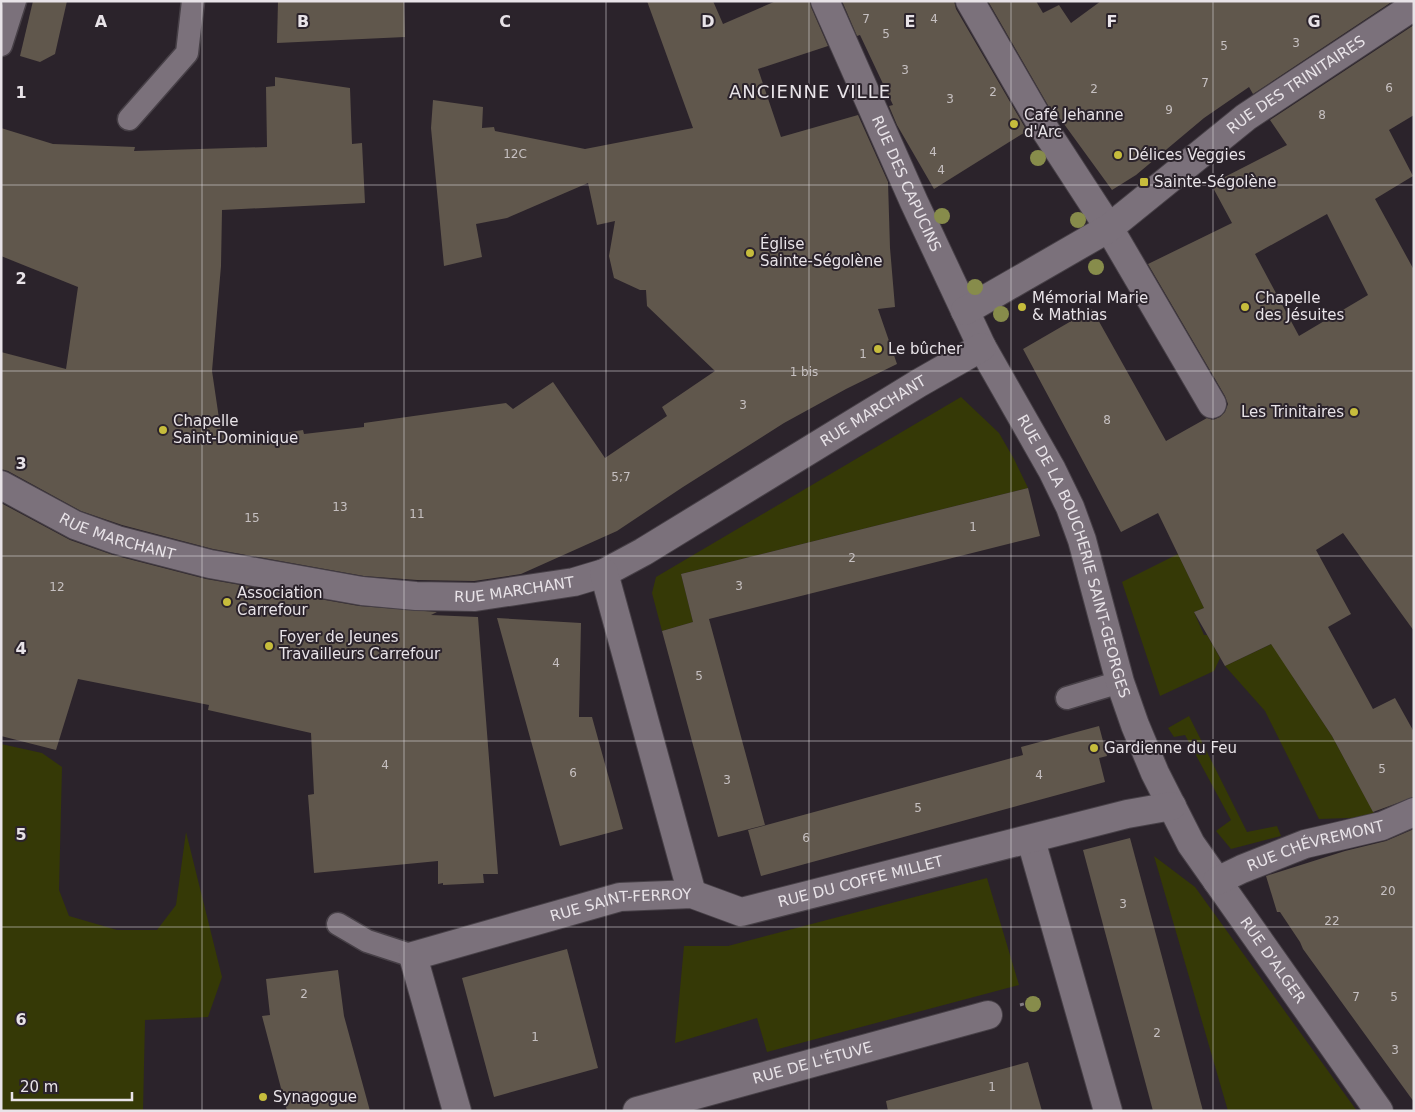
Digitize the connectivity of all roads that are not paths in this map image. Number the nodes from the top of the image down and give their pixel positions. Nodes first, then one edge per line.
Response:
1 (15, 1) edge
2 (193, 1) edge
3 (824, 1) edge
4 (970, 1) edge
5 (1414, 6) edge
6 (1, 45) edge
7 (129, 119) dead end
8 (1109, 228) junction
9 (965, 311) junction
10 (982, 348) junction
11 (1212, 404) dead end
12 (1, 485) edge
13 (604, 573) junction
14 (1120, 682) junction
15 (1067, 698) dead end
16 (1172, 806) junction
17 (1414, 812) edge
18 (1031, 840) junction
19 (1217, 881) junction
20 (692, 894) junction
21 (338, 924) dead end
22 (413, 956) junction
23 (988, 1015) road end
24 (457, 1111) edge
25 (637, 1111) edge
26 (1108, 1111) edge
27 (1379, 1111) edge

1 - 6 lane
2 - 7 lane
3 - 9 street, RUE DES CAPUCINS
4 - 8 street
5 - 8 street, RUE DES TRINITAIRES
8 - 9 street, RUE DES TRINITAIRES
8 - 11 street
9 - 10 street, RUE DE LA BOUCHERIE SAINT-GEORGES
10 - 13 street, RUE MARCHANT
10 - 14 street, RUE DE LA BOUCHERIE SAINT-GEORGES
12 - 13 street, RUE MARCHANT
13 - 20 street, RUE SAINT-FERROY
14 - 15 lane
14 - 16 street, RUE DE LA BOUCHERIE SAINT-GEORGES
16 - 18 street, RUE DU COFFE MILLET
16 - 19 street, RUE D'ALGER
17 - 19 street, RUE CHÉVREMONT
18 - 20 street, RUE DU COFFE MILLET
18 - 26 street
19 - 27 street, RUE D'ALGER
20 - 22 street, RUE SAINT-FERROY
21 - 22 lane
22 - 24 street
23 - 25 street, RUE DE L'ÉTUVE

